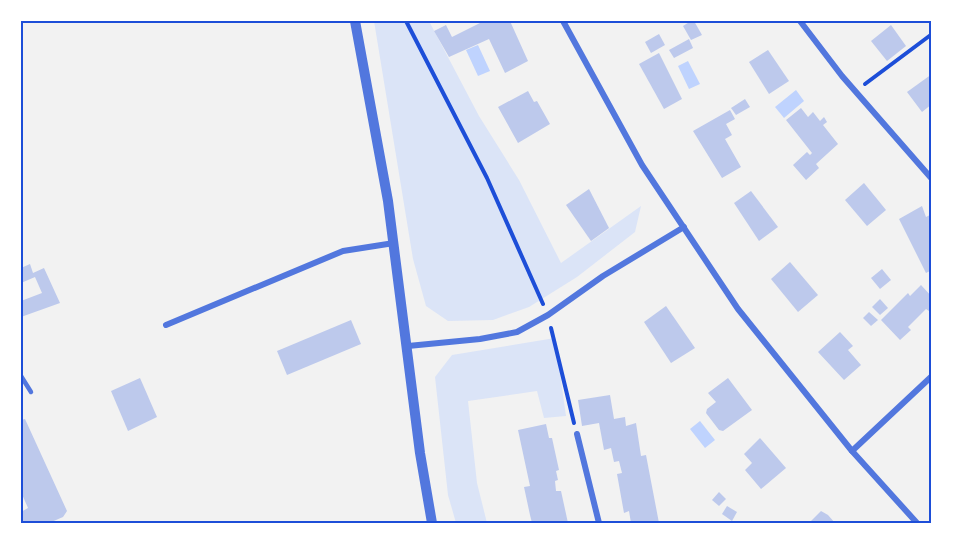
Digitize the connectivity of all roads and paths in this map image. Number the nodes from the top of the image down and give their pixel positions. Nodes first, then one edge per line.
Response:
1 (355, 21) edge
2 (406, 21) edge
3 (563, 21) edge
4 (800, 21) edge
5 (932, 34) edge
6 (855, 91) junction
7 (932, 179) edge
8 (684, 227) junction
9 (394, 243) junction
10 (548, 315) junction
11 (166, 325) dead end
12 (408, 346) junction
13 (21, 376) edge
14 (932, 376) edge
15 (30, 392) dead end
16 (577, 434) joint
17 (852, 451) junction
18 (432, 523) edge
19 (600, 523) edge
20 (917, 523) edge

1 - 9 street
2 - 10 path
3 - 8 street
4 - 6 street
5 - 6 path
6 - 7 street
8 - 10 street
8 - 17 street
9 - 11 street
9 - 12 street
10 - 12 street
10 - 16 path
12 - 18 street
13 - 15 lane
14 - 17 street
16 - 19 street
17 - 20 street

